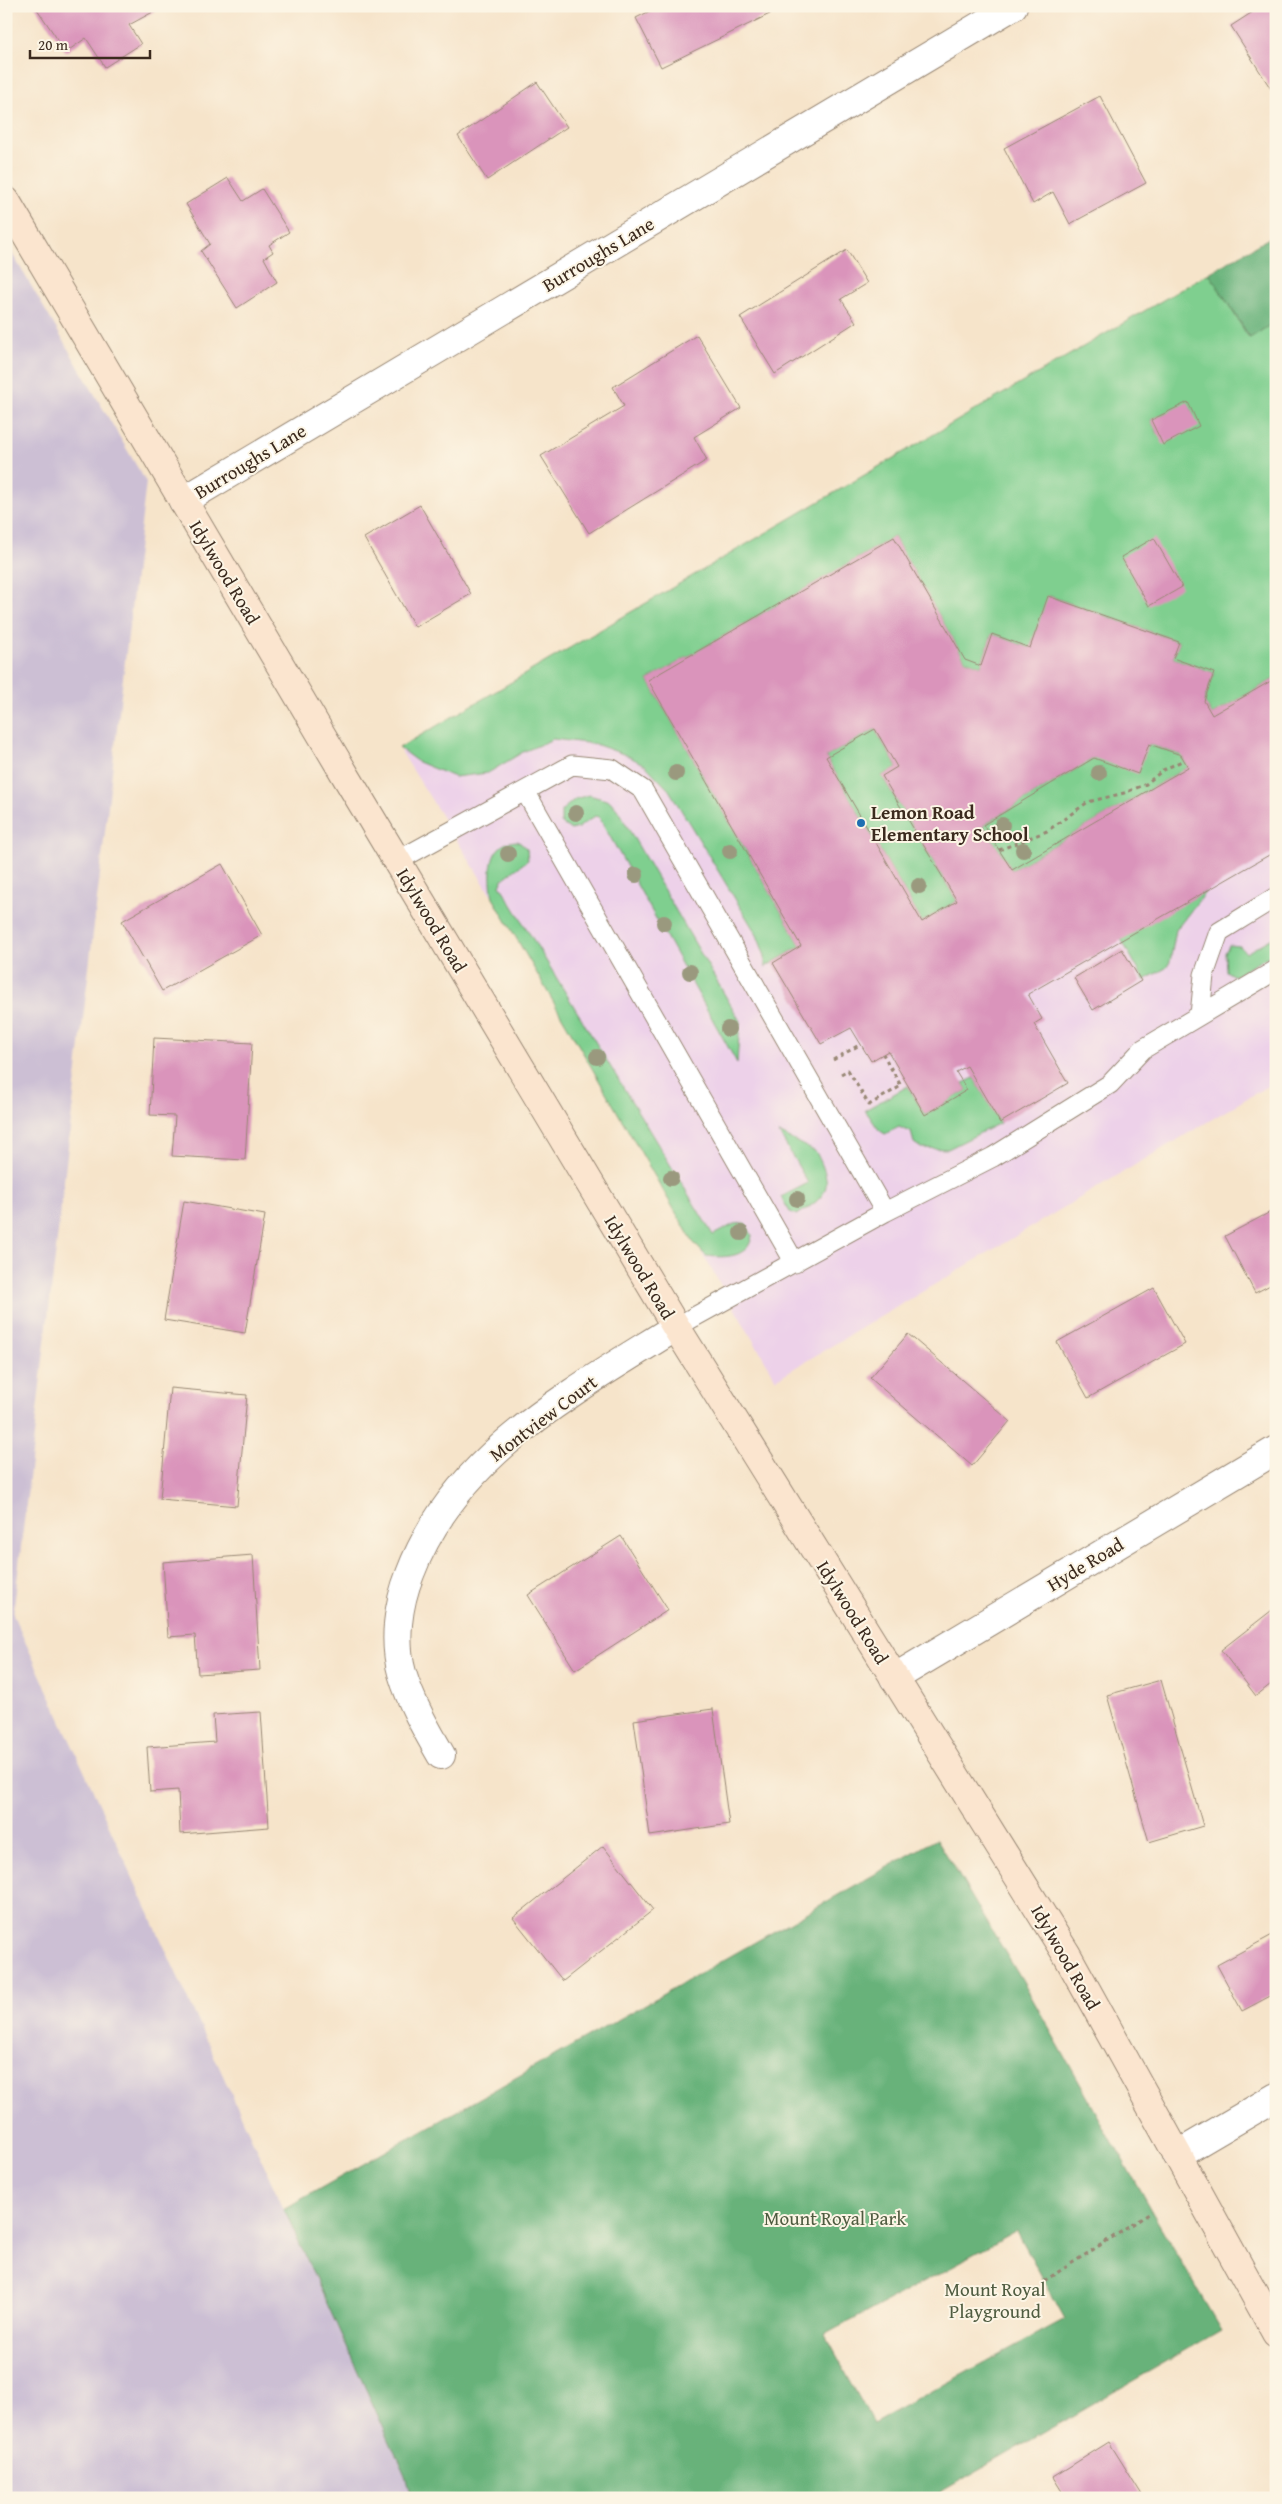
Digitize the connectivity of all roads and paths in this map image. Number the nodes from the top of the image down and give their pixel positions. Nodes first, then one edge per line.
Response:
1 (1012, 6) edge
2 (6, 201) edge
3 (183, 501) junction
4 (1184, 760) dead end
5 (525, 791) junction
6 (999, 850) dead end
7 (397, 861) junction
8 (1276, 897) edge
9 (1276, 970) edge
10 (1200, 1015) junction
11 (861, 1044) dead end
12 (883, 1054) dead end
13 (828, 1063) dead end
14 (840, 1075) dead end
15 (885, 1212) junction
16 (795, 1263) junction
17 (676, 1327) junction
18 (1276, 1450) edge
19 (894, 1678) junction
20 (441, 1755) dead end
21 (1276, 2097) edge
22 (1177, 2155) junction
23 (1152, 2212) dead end
24 (1044, 2281) dead end
25 (1276, 2333) edge

1 - 3 street, Burroughs Lane
2 - 3 main road, Idylwood Road
3 - 7 main road, Idylwood Road
4 - 6 path
5 - 7 lane
5 - 15 lane
5 - 16 lane
7 - 17 main road, Idylwood Road
8 - 10 lane
9 - 10 lane
10 - 15 lane
11 - 13 path
12 - 14 path
15 - 16 lane
16 - 17 lane
17 - 19 main road, Idylwood Road
17 - 20 street, Montview Court
18 - 19 street, Hyde Road
19 - 22 main road, Idylwood Road
21 - 22 street
22 - 25 main road, Idylwood Road
23 - 24 path

